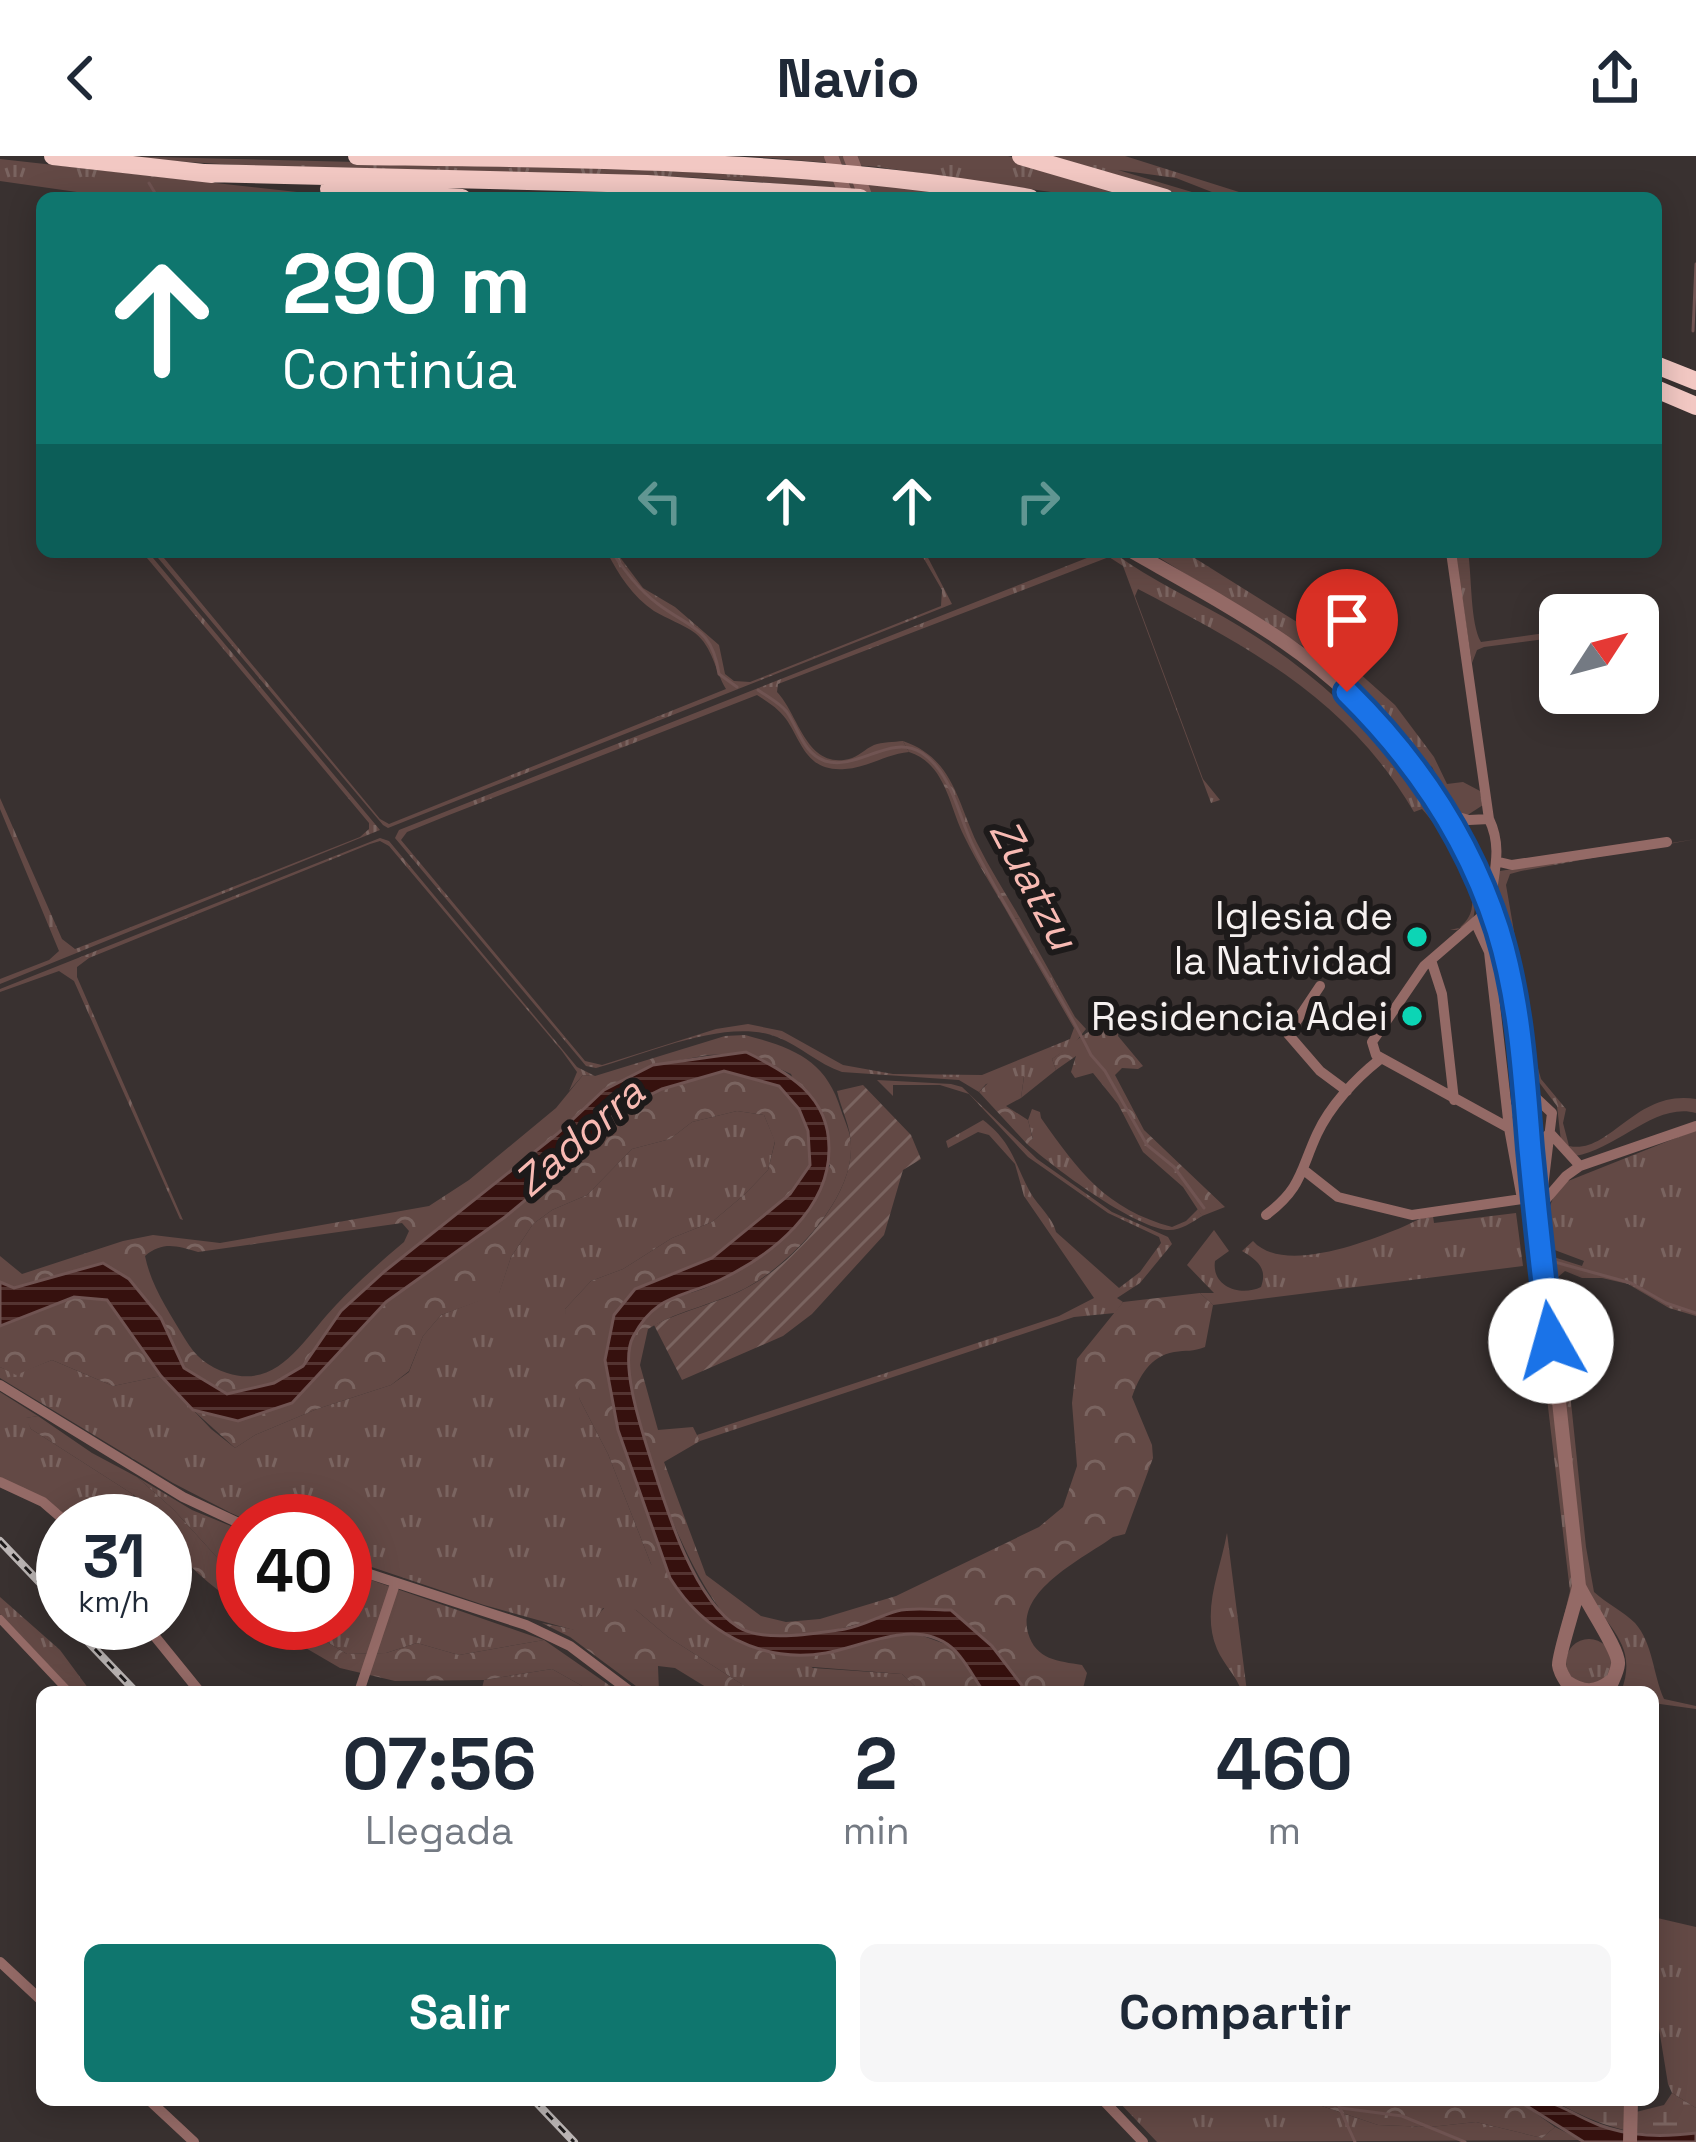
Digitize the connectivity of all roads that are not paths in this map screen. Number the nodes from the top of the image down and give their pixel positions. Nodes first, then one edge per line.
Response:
1 (53, 156) edge
2 (358, 156) edge
3 (840, 156) edge
4 (1022, 156) edge
5 (204, 173) junction
6 (377, 192) edge
7 (832, 192) edge
8 (855, 192) edge
9 (995, 192) edge
10 (1145, 192) edge
11 (1662, 367) edge
12 (1696, 381) edge
13 (1662, 392) edge
14 (1696, 406) edge
15 (1143, 558) edge
16 (1452, 558) edge
17 (1444, 813) junction
18 (1489, 819) junction
19 (1469, 820) junction
20 (1461, 842) junction
21 (1667, 842) dead end
22 (1498, 864) junction
23 (1476, 874) junction
24 (1490, 908) junction
25 (1476, 923) junction
26 (1431, 960) junction
27 (1320, 986) dead end
28 (1379, 1060) junction
29 (1347, 1091) junction
30 (1527, 1099) junction
31 (1454, 1100) junction
32 (1509, 1113) junction
33 (1696, 1126) edge
34 (1509, 1128) junction
35 (1550, 1133) junction
36 (1530, 1144) junction
37 (1580, 1166) junction
38 (1305, 1171) junction
39 (1533, 1202) junction
40 (1266, 1214) dead end
41 (0, 1385) edge
42 (0, 1482) edge
43 (36, 1499) edge
44 (216, 1512) edge
45 (372, 1576) edge
46 (395, 1584) junction
47 (1580, 1586) junction
48 (0, 1619) edge
49 (1585, 1633) junction
50 (166, 1650) edge
51 (63, 1686) edge
52 (195, 1686) edge
53 (361, 1686) edge
54 (623, 1686) edge
55 (1570, 1686) edge
56 (1610, 1686) edge
57 (0, 1962) edge
58 (36, 1995) edge
59 (155, 2106) edge
60 (1109, 2106) edge
61 (1631, 2106) edge
62 (186, 2139) edge
63 (1143, 2142) edge
64 (1630, 2142) edge

1 - 5 highway
2 - 9 highway
3 - 8 highway
4 - 10 highway
5 - 6 highway
5 - 7 highway
11 - 12 highway
13 - 14 highway
15 - 17 street
16 - 18 street
17 - 19 street
17 - 20 street
18 - 19 street
18 - 22 street
19 - 20 street
20 - 23 street
21 - 22 street
22 - 23 street
22 - 24 street
23 - 24 street
24 - 25 street
24 - 30 street
25 - 26 street
25 - 32 street
26 - 28 street
26 - 31 street
27 - 29 street
28 - 29 street
28 - 31 street
29 - 38 street
30 - 32 street
30 - 35 street
30 - 36 street
31 - 34 street
32 - 34 street
33 - 37 street
34 - 36 street
34 - 39 street
35 - 36 street
35 - 37 street
35 - 39 street
36 - 39 street
37 - 39 street
38 - 39 street
38 - 40 street
39 - 47 street
41 - 44 street
42 - 43 street
45 - 46 street
46 - 53 street
46 - 54 street
47 - 49 street
47 - 49 street
48 - 51 street
49 - 55 street
49 - 56 street
50 - 52 street
57 - 58 street
59 - 62 street
60 - 63 street
61 - 64 street

